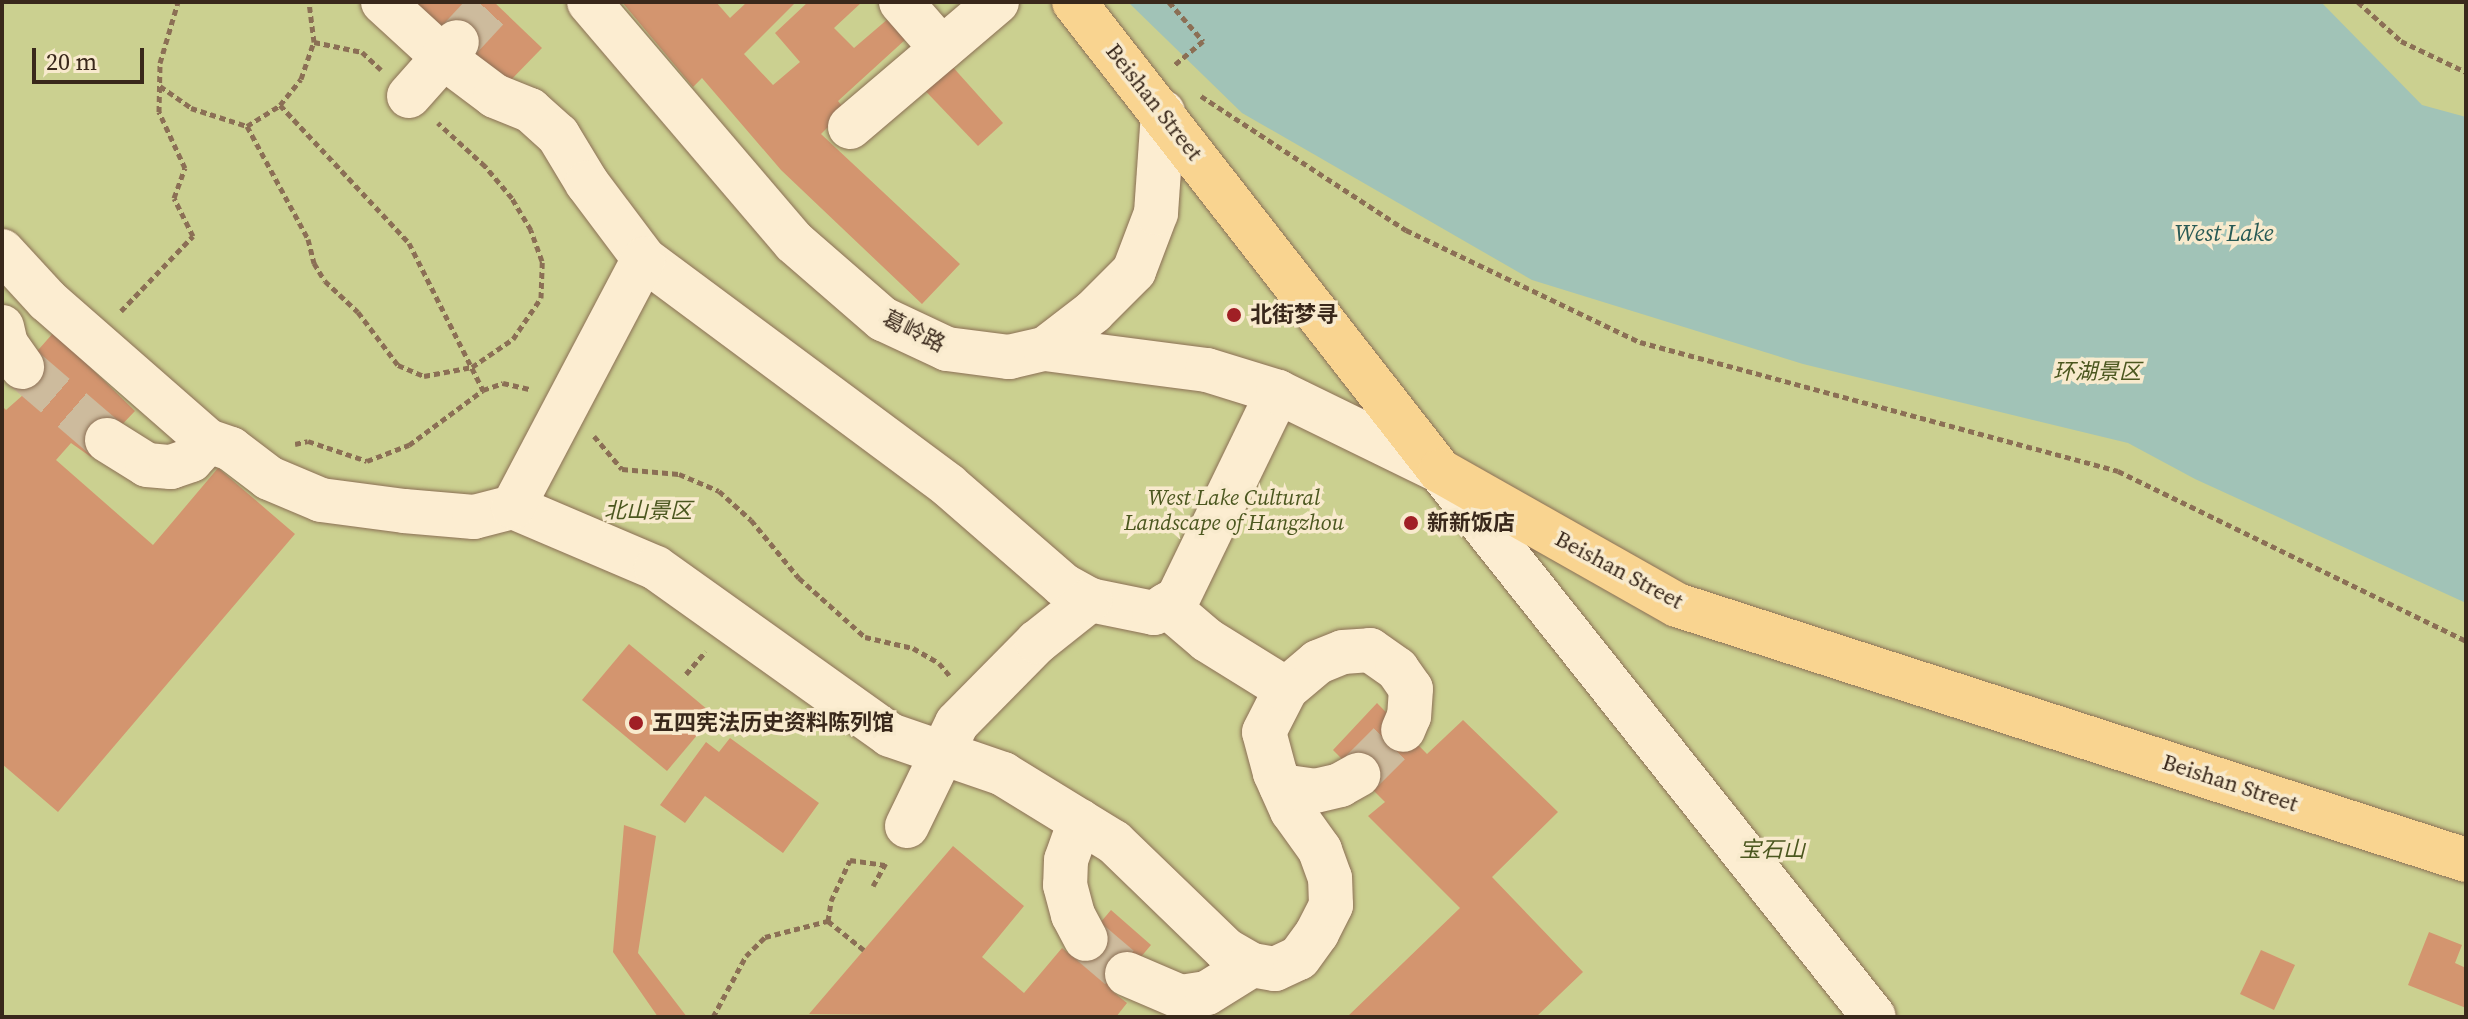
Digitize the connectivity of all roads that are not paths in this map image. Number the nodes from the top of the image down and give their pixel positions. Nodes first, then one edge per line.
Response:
1 (383, 2) edge
2 (589, 2) edge
3 (901, 2) edge
4 (997, 2) edge
5 (1074, 2) edge
6 (942, 49) junction
7 (450, 50) junction
8 (1177, 93) junction
9 (409, 96) road end
10 (850, 127) dead end
11 (644, 259) junction
12 (7, 275) edge
13 (2, 327) edge
14 (1045, 349) junction
15 (22, 367) tunnel mouth
16 (1278, 392) junction
17 (107, 440) tunnel mouth
18 (208, 441) junction
19 (1440, 471) junction
20 (513, 507) junction
21 (1090, 600) junction
22 (1166, 605) junction
23 (1286, 689) junction
24 (1403, 730) tunnel mouth
25 (940, 752) junction
26 (1358, 775) tunnel mouth
27 (1281, 786) junction
28 (1080, 821) junction
29 (907, 826) dead end
30 (2466, 860) edge
31 (1086, 939) tunnel mouth
32 (1252, 965) junction
33 (1127, 974) tunnel mouth
34 (1877, 1012) edge

1 - 7 street
2 - 14 street, 葛岭路
3 - 6 street
4 - 6 street
5 - 8 main road, Beishan Street
6 - 10 street
7 - 9 street
7 - 11 street
8 - 14 street, 葛岭路
8 - 19 main road, Beishan Street
11 - 20 street
11 - 21 street
12 - 18 street
13 - 15 street
14 - 16 street
16 - 19 street
16 - 22 street
17 - 18 street
18 - 20 street
19 - 30 main road, Beishan Street
19 - 34 street
20 - 25 street
21 - 22 street
21 - 25 street
22 - 23 street
23 - 24 street
23 - 27 street
25 - 28 street
25 - 29 street
26 - 27 street
27 - 32 street
28 - 31 street
28 - 32 street
32 - 33 street

